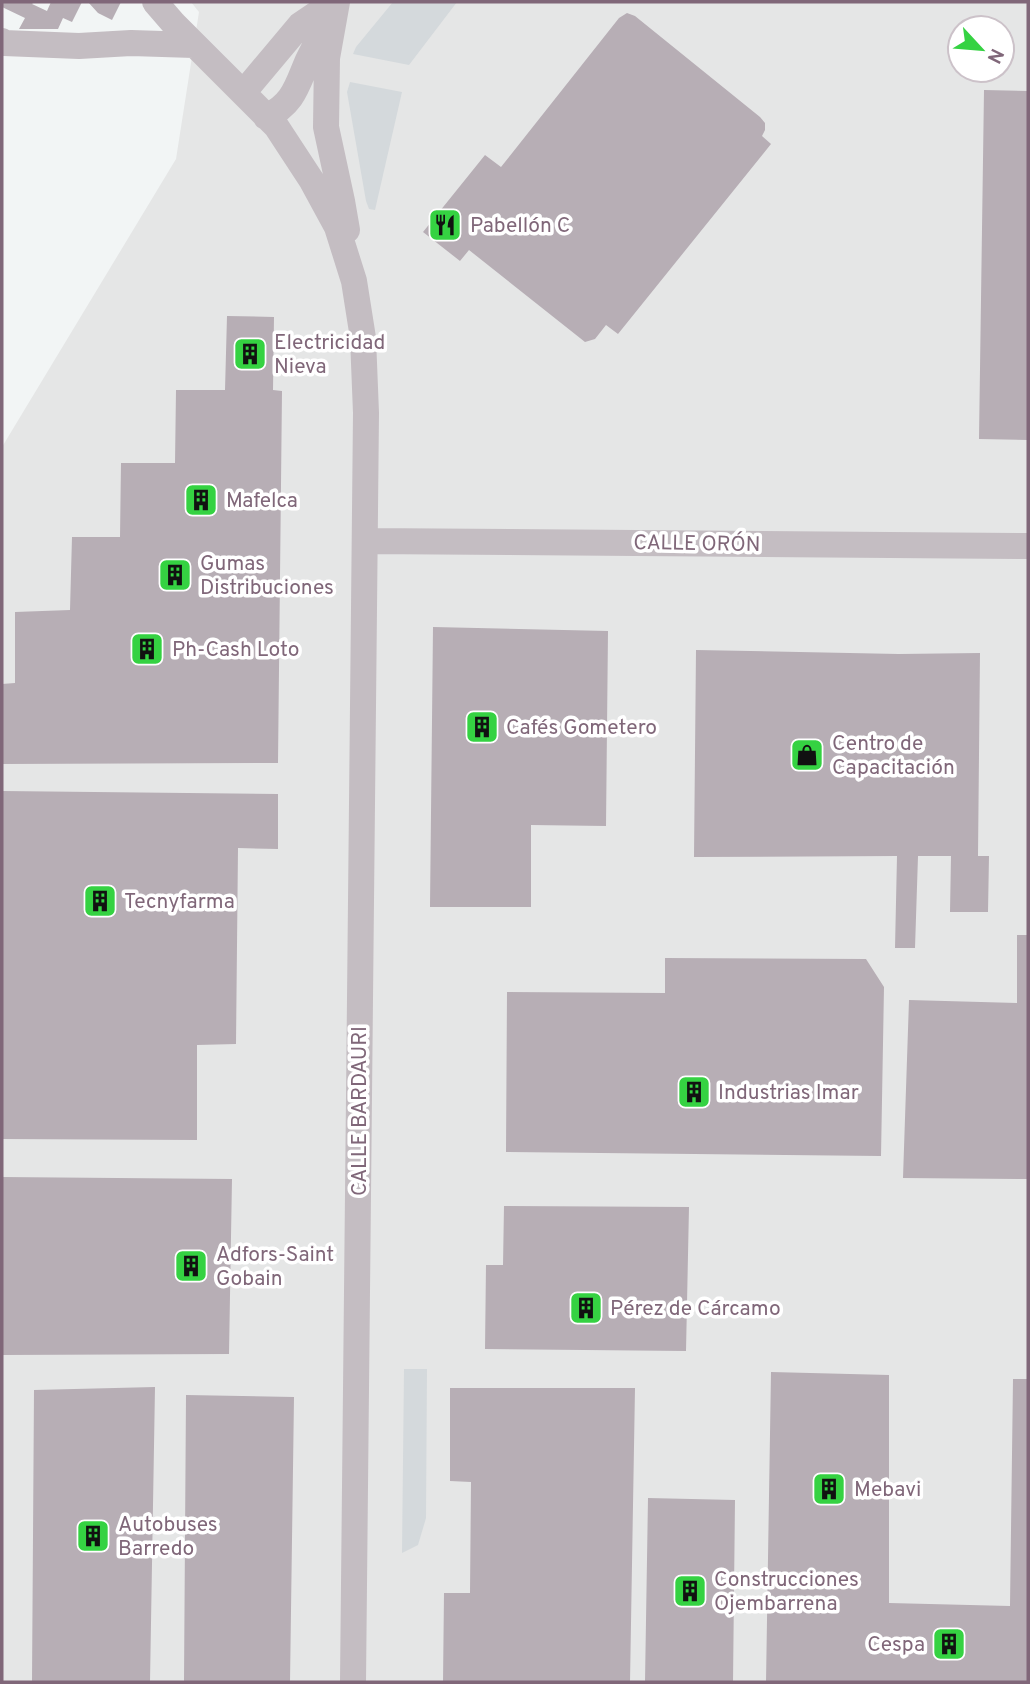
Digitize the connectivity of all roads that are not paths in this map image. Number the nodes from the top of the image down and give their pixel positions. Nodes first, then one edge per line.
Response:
1 (155, 2) edge
2 (336, 2) edge
3 (3, 42) edge
4 (194, 45) junction
5 (243, 93) junction
6 (266, 117) junction
7 (354, 281) junction
8 (365, 541) junction
9 (1028, 546) edge
10 (353, 1682) edge

1 - 4 street
2 - 5 street
2 - 6 street
2 - 7 street
3 - 4 street
4 - 5 street
5 - 6 street
6 - 7 street
7 - 8 street, CALLE BARDAURI
8 - 9 street, CALLE ORÓN
8 - 10 street, CALLE BARDAURI

